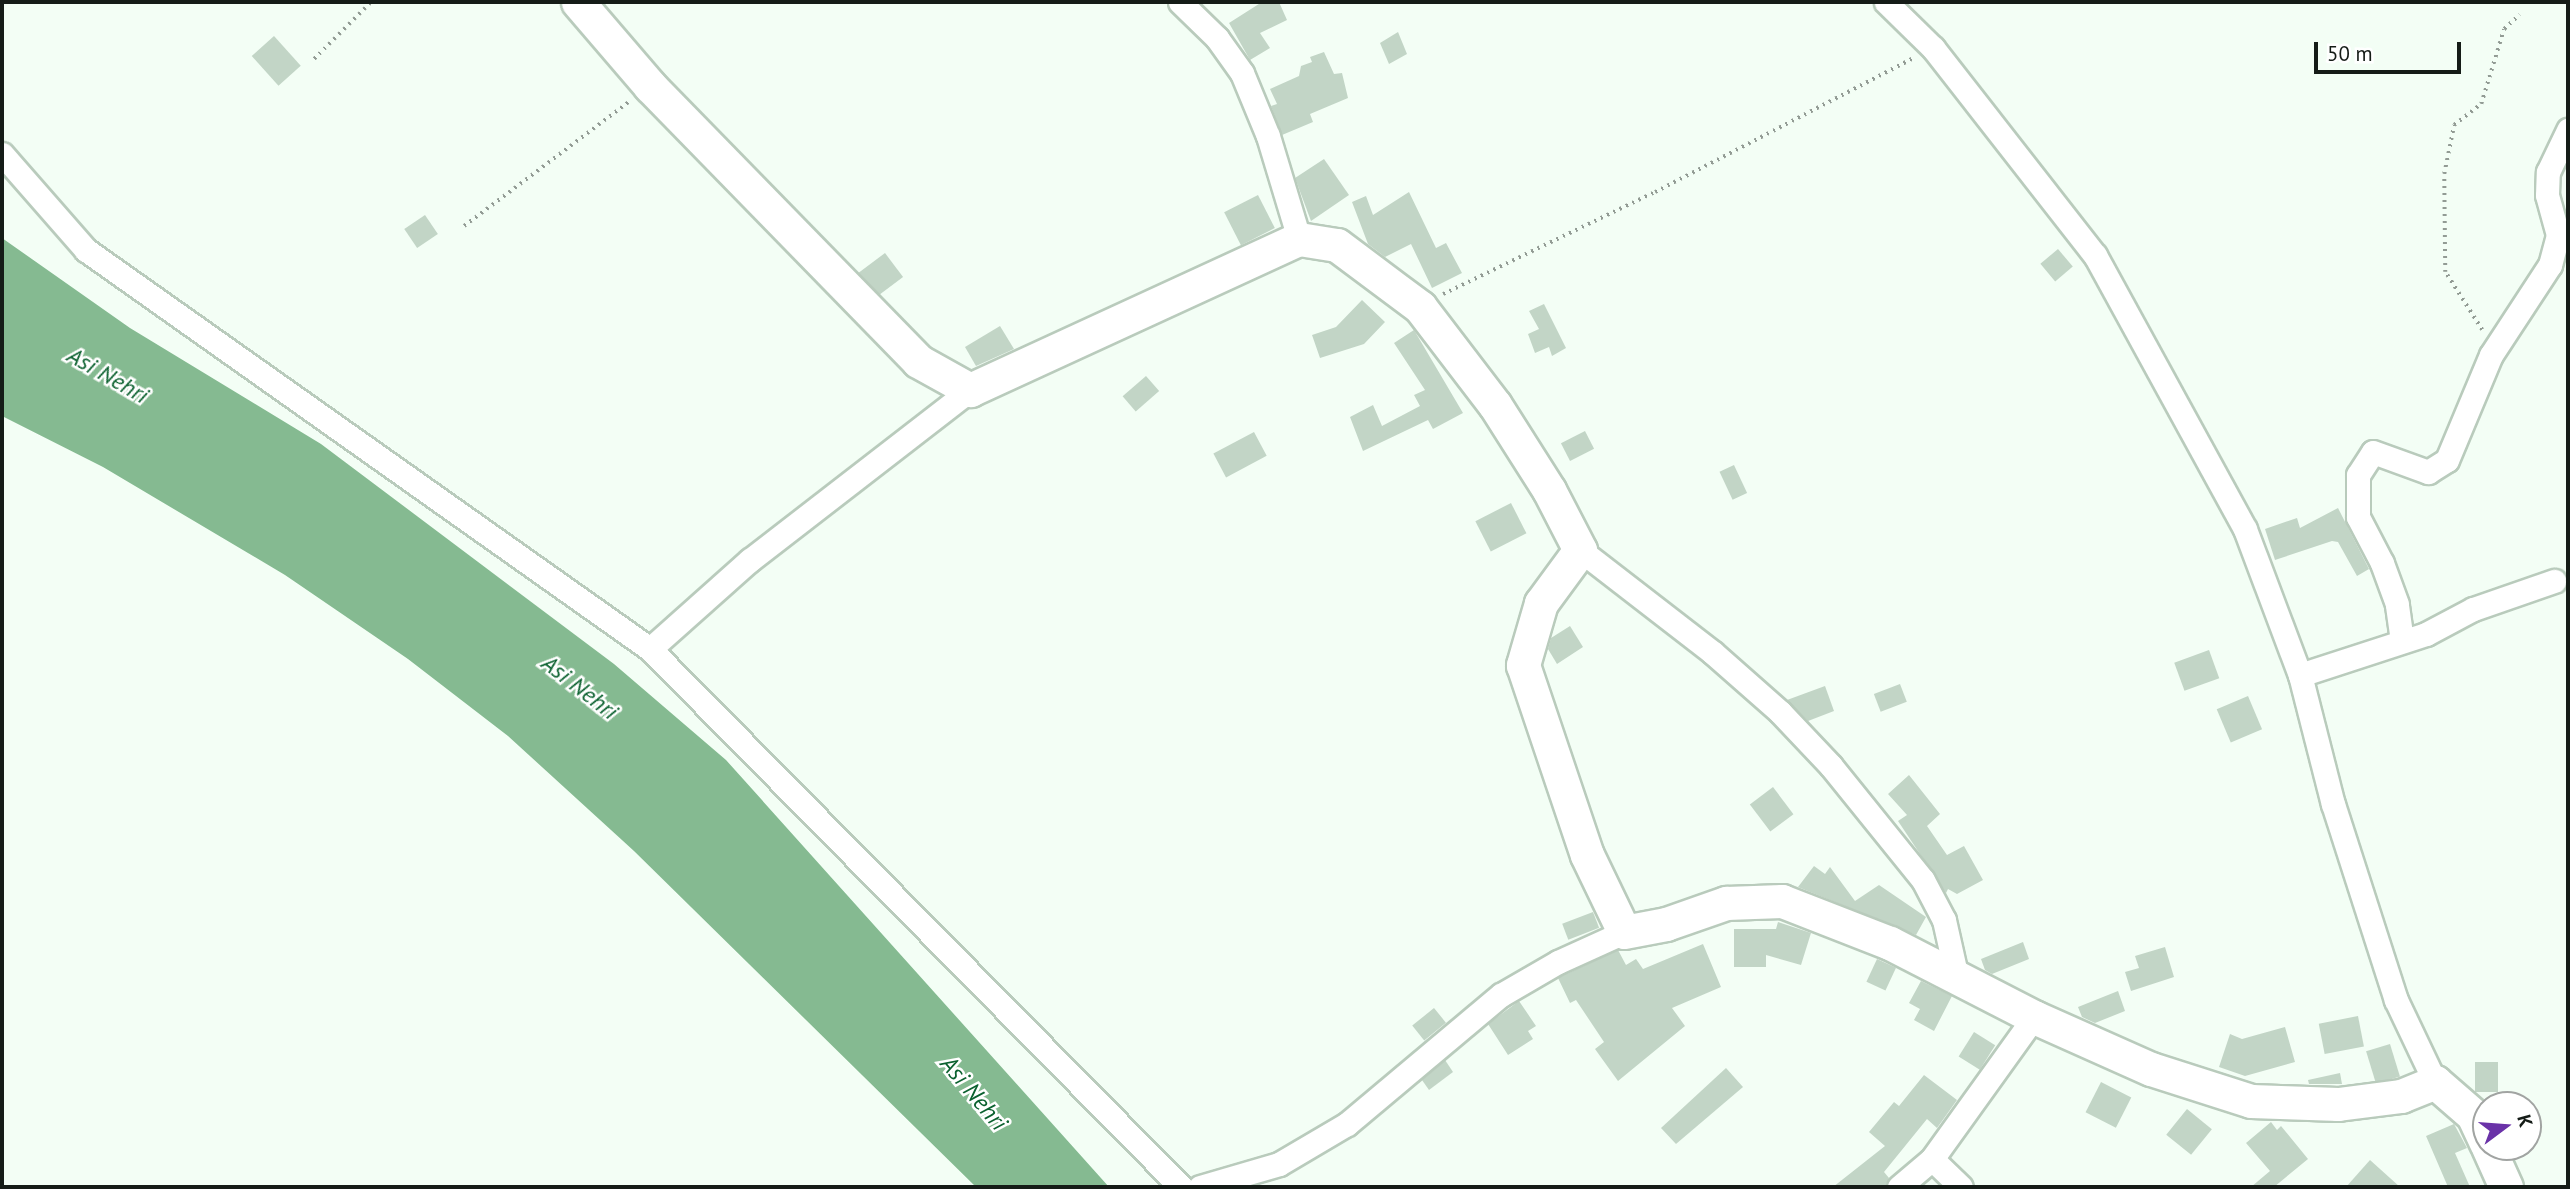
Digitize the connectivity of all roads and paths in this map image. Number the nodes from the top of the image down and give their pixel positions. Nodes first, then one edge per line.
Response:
1 (371, 2) edge
2 (578, 2) edge
3 (1180, 2) edge
4 (1886, 2) edge
5 (2519, 15) dead end
6 (1933, 48) junction
7 (314, 59) dead end
8 (650, 86) junction
9 (2568, 130) edge
10 (2, 154) edge
11 (464, 226) dead end
12 (1298, 239) junction
13 (1420, 307) junction
14 (2491, 355) junction
15 (970, 390) junction
16 (1580, 550) junction
17 (2554, 581) dead end
18 (2402, 641) junction
19 (650, 649) junction
20 (2300, 675) junction
21 (1624, 932) junction
22 (1957, 978) junction
23 (2034, 1017) junction
24 (2435, 1082) junction
25 (2472, 1114) edge
26 (1932, 1159) junction
27 (2494, 1161) edge
28 (1181, 1187) edge
29 (1200, 1187) edge
30 (1899, 1187) edge
31 (1961, 1187) edge
32 (2506, 1187) edge

1 - 7 path
2 - 8 street
3 - 12 street
4 - 6 street
5 - 14 path
6 - 13 path
6 - 20 street
8 - 11 path
8 - 15 street
9 - 14 street
10 - 19 street
12 - 13 street
12 - 15 street
13 - 16 street
14 - 18 street
15 - 19 street
16 - 21 street
16 - 22 street
17 - 18 street
18 - 20 street
19 - 28 street
20 - 24 street
21 - 22 street
21 - 29 street
22 - 23 street
23 - 24 street
23 - 26 street
24 - 25 street
26 - 30 street
26 - 31 street
27 - 32 street

